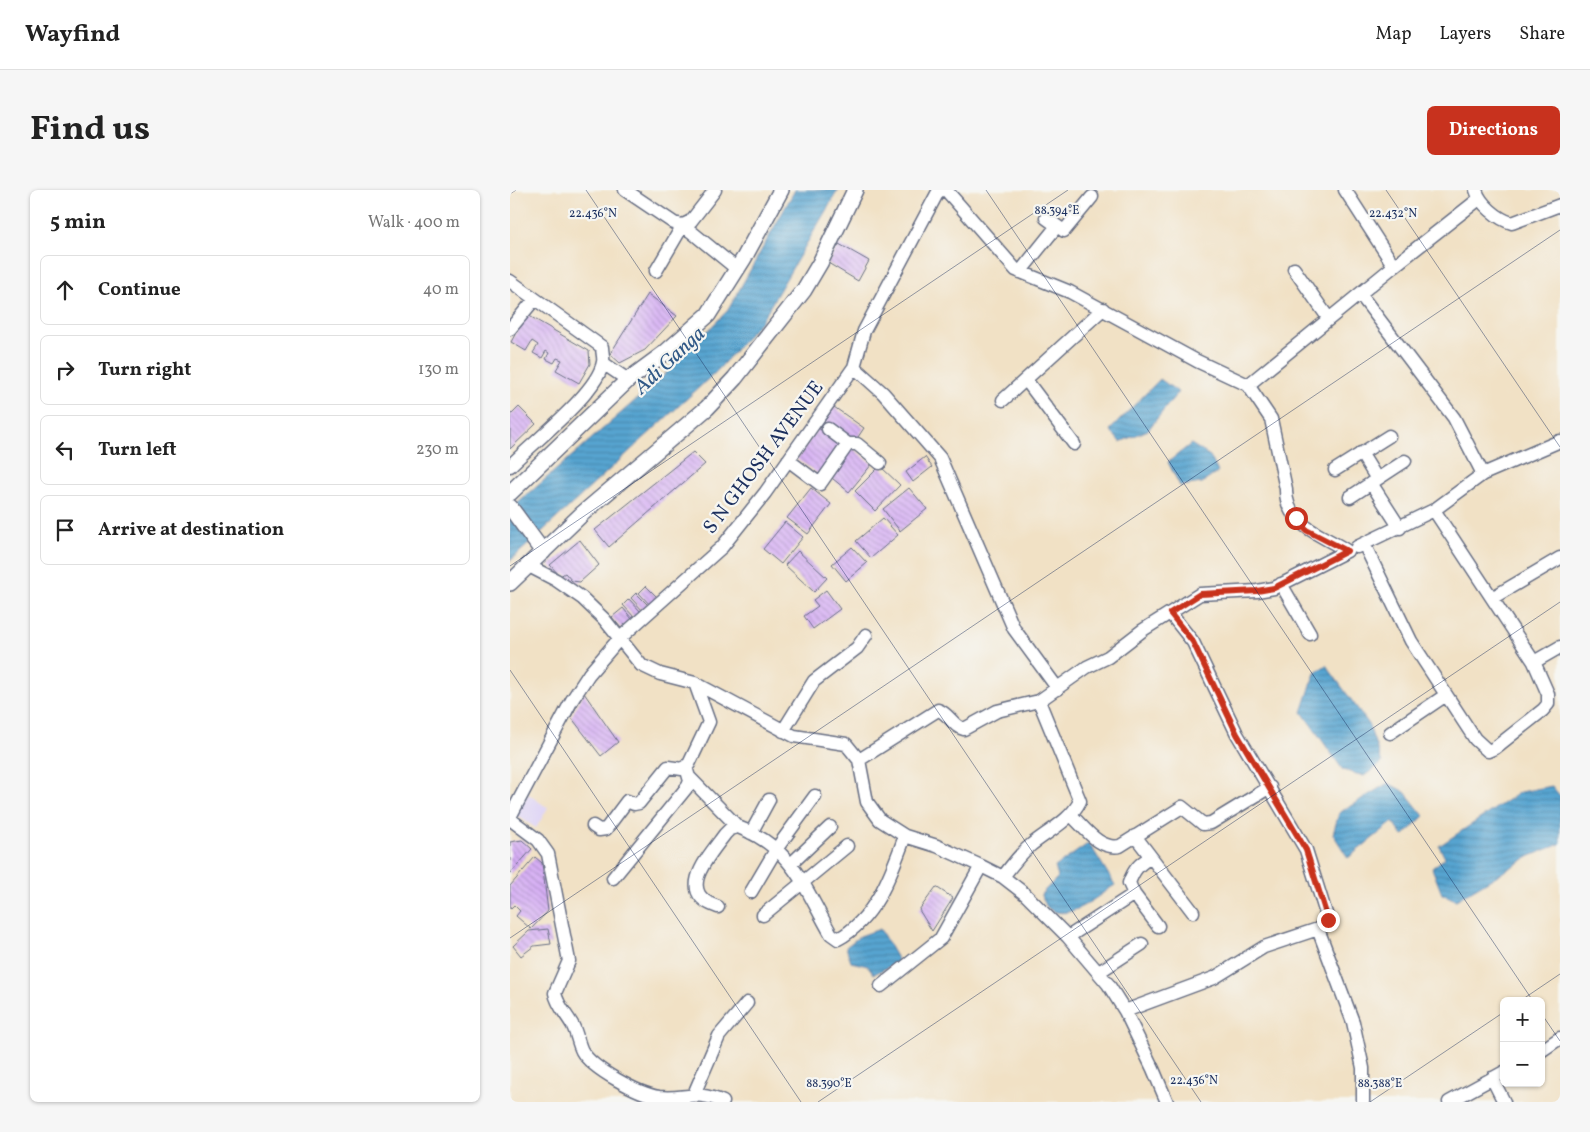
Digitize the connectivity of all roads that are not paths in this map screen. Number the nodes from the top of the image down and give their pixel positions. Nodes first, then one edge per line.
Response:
1 (625, 190) edge
2 (714, 190) edge
3 (781, 190) edge
4 (855, 190) edge
5 (940, 190) edge
6 (946, 190) edge
7 (1345, 190) edge
8 (1477, 194) edge
9 (1092, 197) dead end
10 (1560, 205) edge
11 (1046, 218) dead end
12 (683, 225) junction
13 (1057, 226) junction
14 (1394, 266) junction
15 (737, 269) junction
16 (1294, 269) dead end
17 (656, 271) dead end
18 (1020, 272) junction
19 (510, 282) edge
20 (1360, 294) junction
21 (534, 300) junction
22 (1103, 309) junction
23 (1329, 319) junction
24 (510, 329) edge
25 (603, 363) junction
26 (854, 367) junction
27 (628, 380) junction
28 (1026, 380) junction
29 (1248, 384) junction
30 (1003, 400) dead end
31 (828, 429) dead end
32 (1389, 436) dead end
33 (1560, 441) edge
34 (848, 444) junction
35 (1074, 444) dead end
36 (1361, 454) junction
37 (788, 460) junction
38 (1405, 461) dead end
39 (880, 464) dead end
40 (510, 466) edge
41 (1335, 470) dead end
42 (1484, 474) junction
43 (1374, 481) junction
44 (510, 492) edge
45 (1350, 497) dead end
46 (510, 507) edge
47 (1434, 510) junction
48 (1400, 528) junction
49 (1364, 544) junction
50 (1347, 551) junction
51 (543, 552) junction
52 (1560, 558) edge
53 (529, 566) junction
54 (510, 583) edge
55 (1282, 584) junction
56 (1492, 598) junction
57 (1170, 613) junction
58 (1310, 634) dead end
59 (866, 635) dead end
60 (619, 640) junction
61 (1560, 647) edge
62 (1534, 662) junction
63 (695, 683) junction
64 (1058, 689) junction
65 (1446, 695) junction
66 (1039, 701) junction
67 (783, 731) junction
68 (1390, 734) dead end
69 (859, 760) junction
70 (688, 772) junction
71 (1270, 787) junction
72 (815, 796) dead end
73 (769, 800) dead end
74 (1071, 815) junction
75 (510, 818) edge
76 (593, 826) dead end
77 (738, 827) junction
78 (830, 827) dead end
79 (750, 833) junction
80 (905, 836) junction
81 (1135, 836) junction
82 (847, 846) dead end
83 (778, 848) junction
84 (1151, 857) junction
85 (792, 864) junction
86 (981, 866) junction
87 (1003, 877) junction
88 (613, 878) dead end
89 (803, 882) junction
90 (751, 892) dead end
91 (1134, 894) junction
92 (718, 907) dead end
93 (1193, 912) dead end
94 (763, 915) dead end
95 (1158, 926) dead end
96 (1318, 928) junction
97 (1068, 938) junction
98 (1142, 944) dead end
99 (1099, 972) junction
100 (881, 986) dead end
101 (747, 1004) dead end
102 (1125, 1011) junction
103 (1560, 1038) edge
104 (1545, 1048) edge
105 (1500, 1074) edge
106 (1492, 1078) junction
107 (694, 1094) junction
108 (662, 1099) edge
109 (1454, 1101) edge
110 (723, 1102) edge
111 (1167, 1102) edge
112 (1363, 1102) edge
113 (1504, 1102) edge

1 - 12 street
2 - 12 street
3 - 15 main road
4 - 51 main road
5 - 26 street, S N GHOSH AVENUE
6 - 18 street
7 - 14 street
8 - 10 street
8 - 14 street
9 - 13 street
11 - 13 street
12 - 15 street
12 - 17 street
13 - 18 street
14 - 20 street
15 - 27 main road
16 - 23 street
18 - 22 street
19 - 21 street
20 - 23 street
20 - 42 street
21 - 24 street
21 - 25 street
22 - 28 street
22 - 29 street
23 - 29 street
25 - 27 street
25 - 40 street
26 - 37 street, S N GHOSH AVENUE
26 - 64 street
27 - 44 main road
28 - 30 street
28 - 35 street
29 - 50 street
31 - 34 street
32 - 36 street
33 - 42 street
34 - 37 street
34 - 39 street
36 - 41 street
36 - 43 street
37 - 60 street, S N GHOSH AVENUE
38 - 43 street
42 - 47 street
43 - 45 street
43 - 48 street
46 - 51 main road
47 - 48 street
47 - 56 street
48 - 49 street
49 - 50 street
49 - 65 street
50 - 55 street
51 - 53 main road
52 - 56 street
53 - 54 main road
53 - 60 street
55 - 57 street
55 - 58 street
56 - 62 street
57 - 64 street
57 - 71 street
59 - 67 street
60 - 63 street
60 - 75 street, S N GHOSH AVENUE
61 - 62 street
62 - 65 street
63 - 67 street
63 - 70 street
64 - 66 street
65 - 68 street
66 - 69 street
66 - 74 street
67 - 69 street
69 - 80 street
70 - 76 street
70 - 77 street
70 - 88 street
71 - 81 street
71 - 96 street
72 - 83 street
73 - 79 street
74 - 81 street
74 - 87 street
75 - 108 street
77 - 79 street
77 - 92 street
78 - 85 street
79 - 83 street
80 - 86 street
80 - 89 street
81 - 84 street
82 - 89 street
83 - 85 street
83 - 90 street
84 - 91 street
84 - 93 street
85 - 89 street
86 - 87 street
86 - 100 street
87 - 97 street
89 - 94 street
91 - 95 street
91 - 97 street
96 - 102 street
96 - 112 street
97 - 99 street
98 - 99 street
99 - 102 street
101 - 107 street
102 - 111 street
103 - 104 street
105 - 106 street
106 - 109 street
106 - 113 street
107 - 108 street
107 - 110 street

